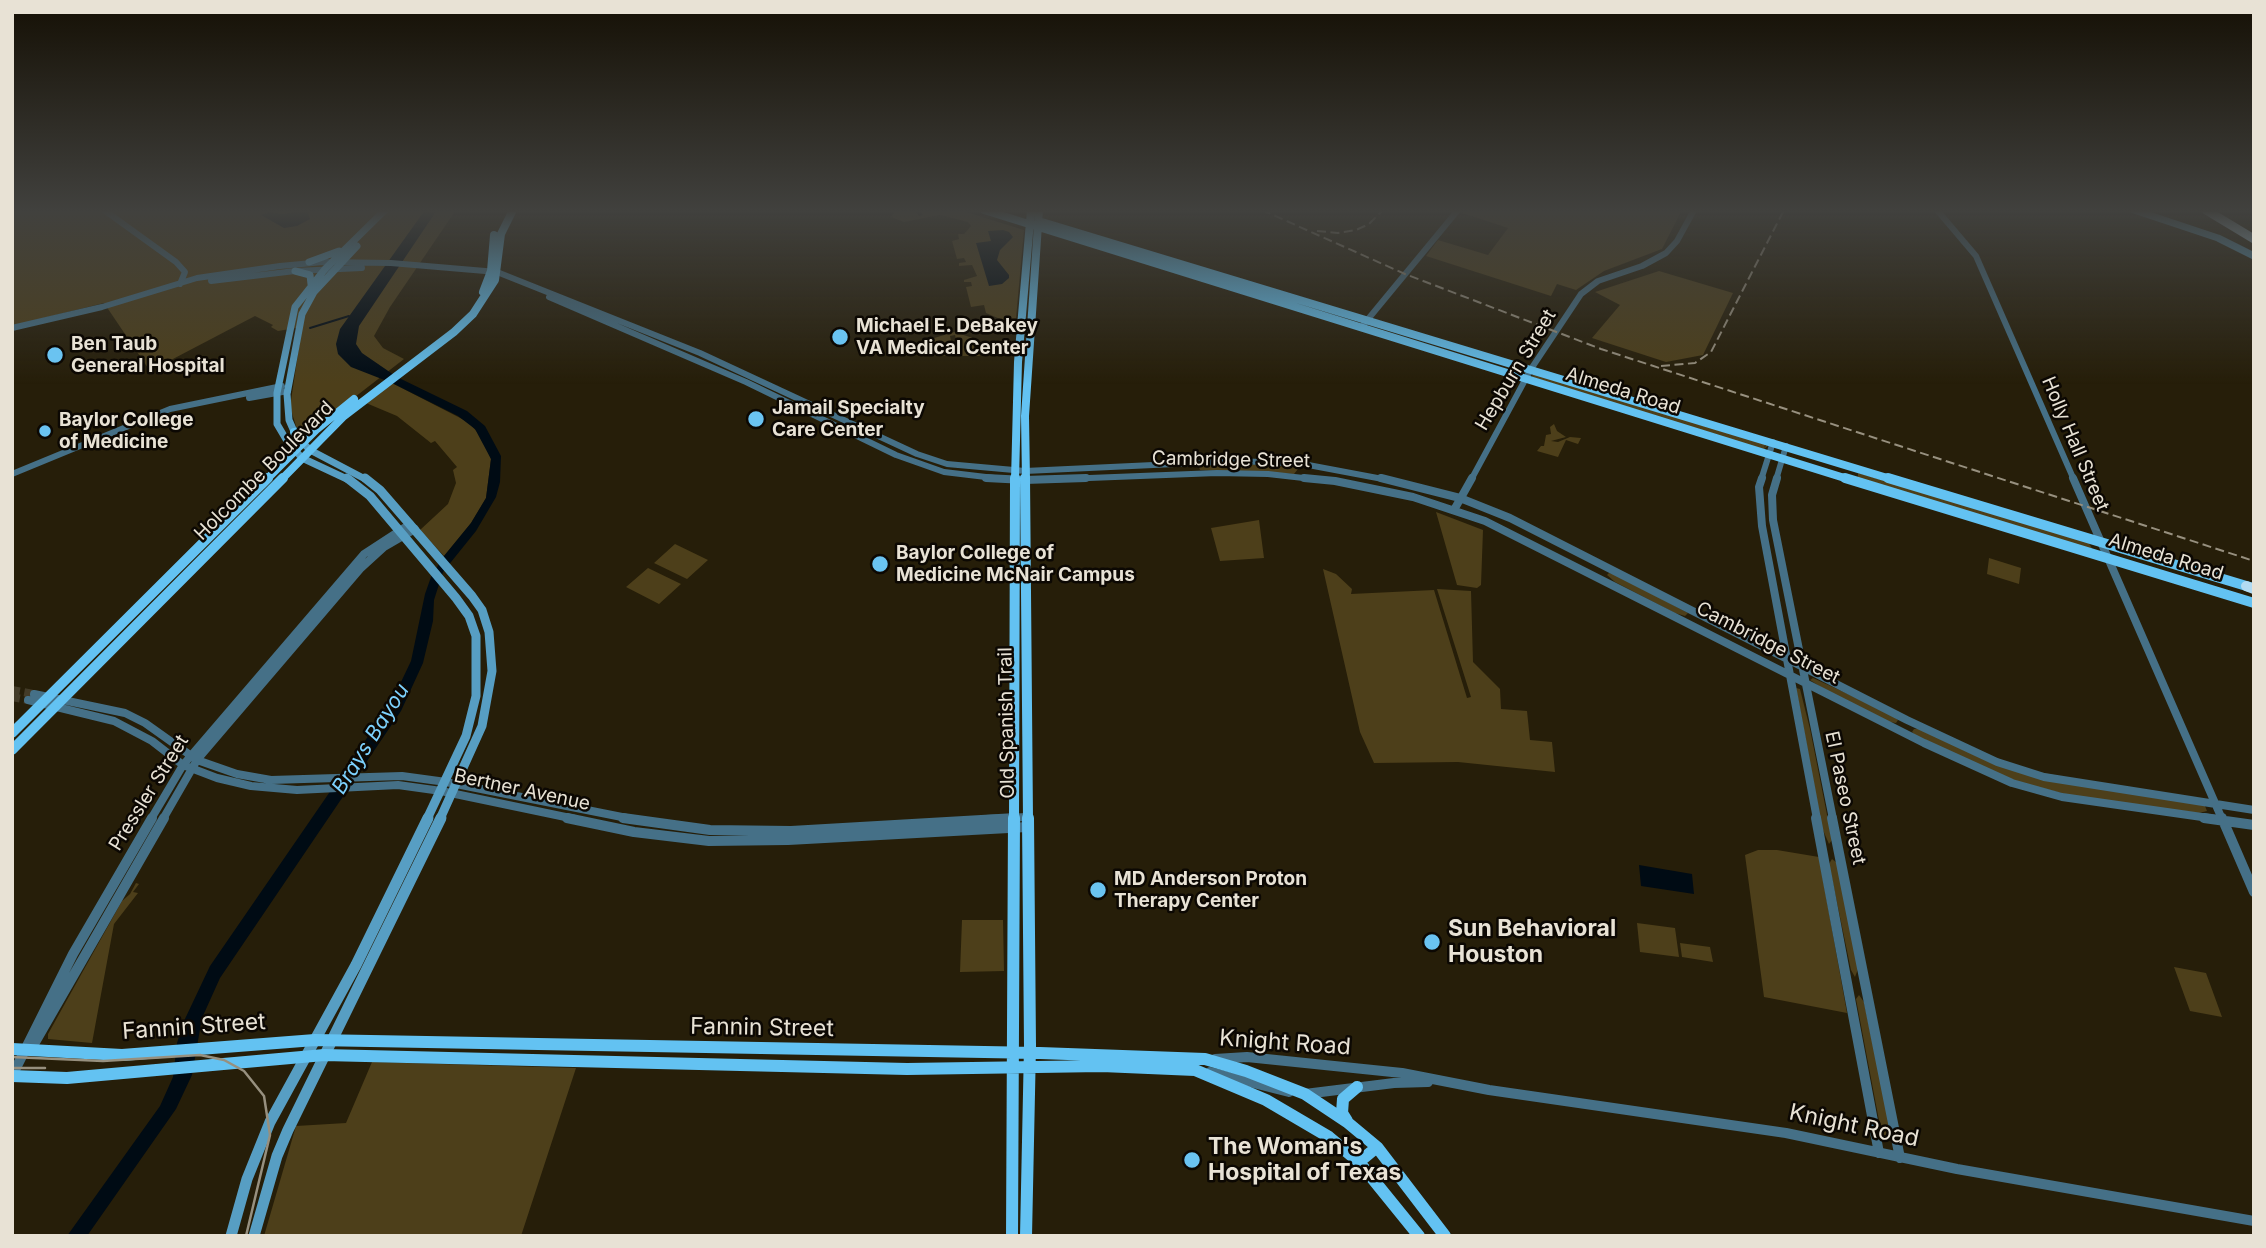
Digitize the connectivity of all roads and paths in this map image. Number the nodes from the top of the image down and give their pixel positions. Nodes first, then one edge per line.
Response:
1 (182, 268) edge
2 (265, 268) edge
3 (331, 268) edge
4 (426, 268) edge
5 (436, 268) edge
6 (462, 268) edge
7 (495, 268) edge
8 (1030, 268) edge
9 (1166, 268) edge
10 (1201, 268) edge
11 (1409, 268) edge
12 (1635, 268) edge
13 (1981, 268) edge
14 (325, 269) joint
15 (431, 269) junction
16 (295, 271) junction
17 (494, 274) junction
18 (1220, 274) junction
19 (1213, 283) junction
20 (180, 284) junction
21 (312, 284) junction
22 (1367, 319) junction
23 (12, 328) edge
24 (1360, 329) junction
25 (1531, 369) junction
26 (1526, 379) junction
27 (288, 388) junction
28 (278, 390) junction
29 (369, 391) junction
30 (316, 430) junction
31 (294, 432) junction
32 (1773, 442) junction
33 (1786, 446) junction
34 (303, 450) junction
35 (1769, 454) junction
36 (1782, 458) junction
37 (1191, 463) junction
38 (1853, 466) junction
39 (1194, 474) junction
40 (1020, 475) junction
41 (1370, 475) junction
42 (12, 477) edge
43 (1849, 478) junction
44 (1367, 486) junction
45 (1460, 498) junction
46 (1759, 505) junction
47 (1771, 507) junction
48 (1454, 510) junction
49 (413, 527) junction
50 (1535, 530) junction
51 (401, 533) junction
52 (1526, 540) junction
53 (2099, 541) junction
54 (2135, 552) junction
55 (2107, 557) junction
56 (1027, 564) junction
57 (1016, 565) junction
58 (1606, 565) junction
59 (2133, 565) junction
60 (1598, 575) junction
61 (2251, 587) edge
62 (1774, 594) junction
63 (454, 595) joint
64 (1787, 596) junction
65 (2254, 603) edge
66 (1695, 611) junction
67 (1687, 621) junction
68 (118, 627) junction
69 (130, 629) junction
70 (1781, 638) junction
71 (1763, 645) junction
72 (1784, 656) junction
73 (1800, 664) junction
74 (478, 673) junction
75 (1787, 673) junction
76 (1804, 681) junction
77 (489, 696) junction
78 (31, 697) tunnel mouth
79 (1833, 697) junction
80 (45, 700) junction
81 (59, 703) junction
82 (1809, 709) junction
83 (1907, 720) junction
84 (482, 726) junction
85 (469, 727) junction
86 (1902, 731) junction
87 (12, 733) edge
88 (12, 750) edge
89 (191, 762) junction
90 (449, 787) junction
91 (497, 802) junction
92 (2215, 804) junction
93 (557, 805) junction
94 (2254, 810) edge
95 (2222, 821) junction
96 (1021, 822) junction
97 (2254, 825) edge
98 (145, 831) junction
99 (156, 831) junction
100 (1823, 850) junction
101 (1839, 855) junction
102 (2254, 892) edge
103 (104, 900) junction
104 (116, 900) junction
105 (370, 936) junction
106 (385, 936) junction
107 (1028, 941) junction
108 (1013, 942) junction
109 (75, 972) junction
110 (64, 973) junction
111 (1848, 982) junction
112 (1866, 985) junction
113 (314, 1040) junction
114 (332, 1040) junction
115 (23, 1051) edge
116 (324, 1055) junction
117 (306, 1056) junction
118 (1205, 1059) junction
119 (1014, 1060) junction
120 (1029, 1060) junction
121 (1149, 1061) junction
122 (1195, 1070) junction
123 (12, 1076) edge
124 (1445, 1081) junction
125 (1357, 1087) junction
126 (1305, 1094) junction
127 (1347, 1122) junction
128 (1377, 1147) junction
129 (1879, 1153) junction
130 (1900, 1157) junction
131 (1359, 1162) junction
132 (2254, 1221) edge
133 (1019, 1232) edge
134 (231, 1236) edge
135 (254, 1236) edge
136 (1419, 1236) edge
137 (1445, 1236) edge

1 - 20 street
2 - 20 street, Cambridge Street
3 - 27 main road
4 - 15 street, Cambridge Street
5 - 15 street
6 - 17 street, Cambridge Street
7 - 17 main road, Holcombe Boulevard
8 - 40 main road, Old Spanish Trail
9 - 19 main road, Almeda Road
10 - 18 main road, Almeda Road
11 - 22 street
12 - 25 street, Hepburn Street
13 - 53 street, Holly Hall Street
14 - 16 street, Cambridge Street
14 - 21 main road
15 - 17 street, Cambridge Street
16 - 20 street, Cambridge Street
16 - 21 main road
17 - 29 main road, Holcombe Boulevard
17 - 40 street, Cambridge Street
18 - 19 main road
18 - 22 main road, Almeda Road
19 - 24 main road, Almeda Road
20 - 23 street, Cambridge Street
21 - 28 main road
22 - 24 street
22 - 25 main road, Almeda Road
24 - 26 main road, Almeda Road
25 - 26 street, Hepburn Street
25 - 32 main road, Almeda Road
26 - 35 main road, Almeda Road
26 - 45 street, Hepburn Street
27 - 28 street
27 - 31 main road
28 - 34 main road
28 - 42 street
29 - 30 main road, Holcombe Boulevard
29 - 34 main road, Holcombe Boulevard
30 - 31 main road
30 - 34 main road, Holcombe Boulevard
31 - 34 main road
32 - 33 main road, Almeda Road
32 - 35 street, El Paseo Street
33 - 36 street, El Paseo Street
33 - 38 main road, Almeda Road
34 - 49 main road
34 - 51 main road
34 - 68 main road, Holcombe Boulevard
34 - 69 main road, Holcombe Boulevard
35 - 36 main road, Almeda Road
35 - 46 street, El Paseo Street
36 - 43 main road, Almeda Road
36 - 47 street, El Paseo Street
37 - 39 street
37 - 40 street, Cambridge Street
37 - 41 street, Cambridge Street
38 - 43 main road
38 - 53 main road, Almeda Road
39 - 40 street, Cambridge Street
39 - 44 street, Cambridge Street
40 - 56 main road, Old Spanish Trail
40 - 57 main road, Old Spanish Trail
41 - 44 street
41 - 45 street, Cambridge Street
43 - 55 main road, Almeda Road
44 - 48 street, Cambridge Street
45 - 48 street, Hepburn Street
45 - 50 street, Cambridge Street
46 - 47 street
46 - 62 street, El Paseo Street
47 - 64 street, El Paseo Street
48 - 52 street, Cambridge Street
49 - 51 street, Pressler Street
49 - 77 main road
50 - 52 street
50 - 58 street, Cambridge Street
51 - 63 main road
51 - 89 street, Pressler Street
52 - 60 street, Cambridge Street
53 - 54 main road, Almeda Road
53 - 55 street, Holly Hall Street
54 - 59 main road
54 - 61 main road, Almeda Road
55 - 59 main road, Almeda Road
55 - 92 street, Holly Hall Street
56 - 57 main road
56 - 96 main road, Old Spanish Trail
57 - 96 main road, Old Spanish Trail
58 - 60 street
58 - 66 street, Cambridge Street
59 - 65 main road, Almeda Road
60 - 67 street, Cambridge Street
62 - 64 street
62 - 70 street, El Paseo Street
63 - 74 main road
64 - 73 street, El Paseo Street
66 - 67 street
66 - 71 street, Cambridge Street
67 - 75 street, Cambridge Street
68 - 69 main road
68 - 80 main road, Holcombe Boulevard
69 - 81 main road, Holcombe Boulevard
70 - 71 street
70 - 72 street, El Paseo Street
71 - 72 street, Cambridge Street
72 - 73 street, Cambridge Street
72 - 75 street, El Paseo Street
73 - 76 street, El Paseo Street
73 - 83 street, Cambridge Street
74 - 77 main road
74 - 85 main road
75 - 76 street, Cambridge Street
75 - 100 street, El Paseo Street
76 - 79 street, Cambridge Street
76 - 82 street, El Paseo Street
77 - 84 main road
78 - 80 street, Bertner Avenue
79 - 82 street
79 - 86 street, Cambridge Street
80 - 81 street, Bertner Avenue
80 - 87 main road, Holcombe Boulevard
81 - 88 main road, Holcombe Boulevard
81 - 89 street, Bertner Avenue
82 - 101 street, El Paseo Street
83 - 86 street
83 - 92 street, Cambridge Street
84 - 85 main road
84 - 90 main road
85 - 90 main road
86 - 95 street, Cambridge Street
89 - 90 street, Bertner Avenue
89 - 98 street, Pressler Street
89 - 99 street, Pressler Street
90 - 91 street, Bertner Avenue
90 - 93 street, Bertner Avenue
90 - 105 main road
90 - 106 main road
91 - 93 street
91 - 96 street, Bertner Avenue
92 - 94 street, Cambridge Street
92 - 95 street, Holly Hall Street
93 - 96 street, Bertner Avenue
95 - 97 street, Cambridge Street
95 - 102 street, Holly Hall Street
96 - 107 main road, Old Spanish Trail
96 - 108 main road, Old Spanish Trail
98 - 99 street
98 - 103 street, Pressler Street
99 - 104 street, Pressler Street
100 - 101 street
100 - 111 street, El Paseo Street
101 - 112 street, El Paseo Street
103 - 104 street
103 - 110 street, Pressler Street
104 - 109 street, Pressler Street
105 - 106 main road
105 - 113 main road
106 - 114 main road
107 - 108 main road
107 - 120 main road, Old Spanish Trail
108 - 119 main road, Old Spanish Trail
109 - 110 street
109 - 115 street, Pressler Street
110 - 115 street, Pressler Street
111 - 112 street
111 - 129 street, El Paseo Street
112 - 130 street, El Paseo Street
113 - 114 main road, Fannin Street
113 - 115 main road, Fannin Street
113 - 117 main road
114 - 116 main road
114 - 119 main road, Fannin Street
115 - 123 street, Pressler Street
116 - 117 main road, Fannin Street
116 - 119 main road, Fannin Street
116 - 135 main road
117 - 123 main road, Fannin Street
117 - 134 main road
118 - 121 main road, Fannin Street
118 - 124 street, Knight Road
118 - 126 main road, Fannin Street
119 - 120 main road, Fannin Street
119 - 133 main road, Old Spanish Trail
120 - 121 main road, Fannin Street
120 - 133 main road, Old Spanish Trail
121 - 122 main road, Fannin Street
122 - 126 street, Knight Road
122 - 131 main road, Fannin Street
124 - 125 street, Knight Road
124 - 129 street, Knight Road
125 - 126 street, Knight Road
125 - 127 main road
126 - 127 main road, Fannin Street
127 - 128 main road, Fannin Street
128 - 131 main road
128 - 137 main road, Fannin Street
129 - 130 street, Knight Road
130 - 132 street, Knight Road
131 - 136 main road, Fannin Street

